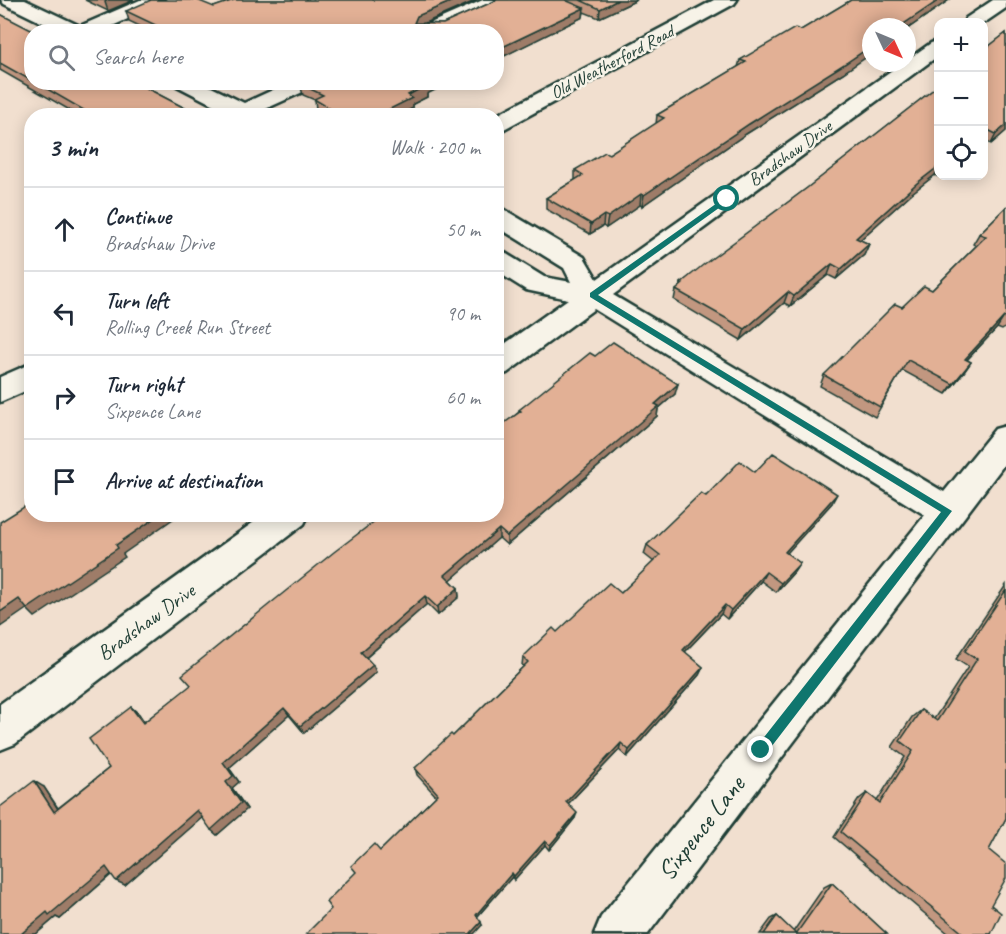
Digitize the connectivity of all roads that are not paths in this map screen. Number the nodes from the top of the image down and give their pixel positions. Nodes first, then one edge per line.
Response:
1 (10, 0) edge
2 (155, 0) edge
3 (498, 0) edge
4 (728, 0) edge
5 (1005, 0) edge
6 (979, 18) edge
7 (60, 24) edge
8 (100, 24) edge
9 (444, 24) edge
10 (934, 51) edge
11 (201, 90) edge
12 (294, 90) edge
13 (239, 108) edge
14 (259, 108) edge
15 (504, 120) edge
16 (504, 219) edge
17 (504, 264) edge
18 (592, 295) junction
19 (504, 359) edge
20 (24, 378) edge
21 (0, 391) edge
22 (1006, 438) edge
23 (947, 511) junction
24 (281, 522) edge
25 (0, 729) edge
26 (618, 934) edge

1 - 7 street
2 - 8 street
3 - 9 street
4 - 15 street, Old Weatherford Road
5 - 6 street
10 - 18 street, Bradshaw Drive
11 - 13 street
12 - 14 street
16 - 18 street
17 - 18 street
18 - 19 street, Bradshaw Drive
18 - 23 street
20 - 21 street
22 - 23 street, Sixpence Lane
23 - 26 street, Sixpence Lane
24 - 25 street, Bradshaw Drive

